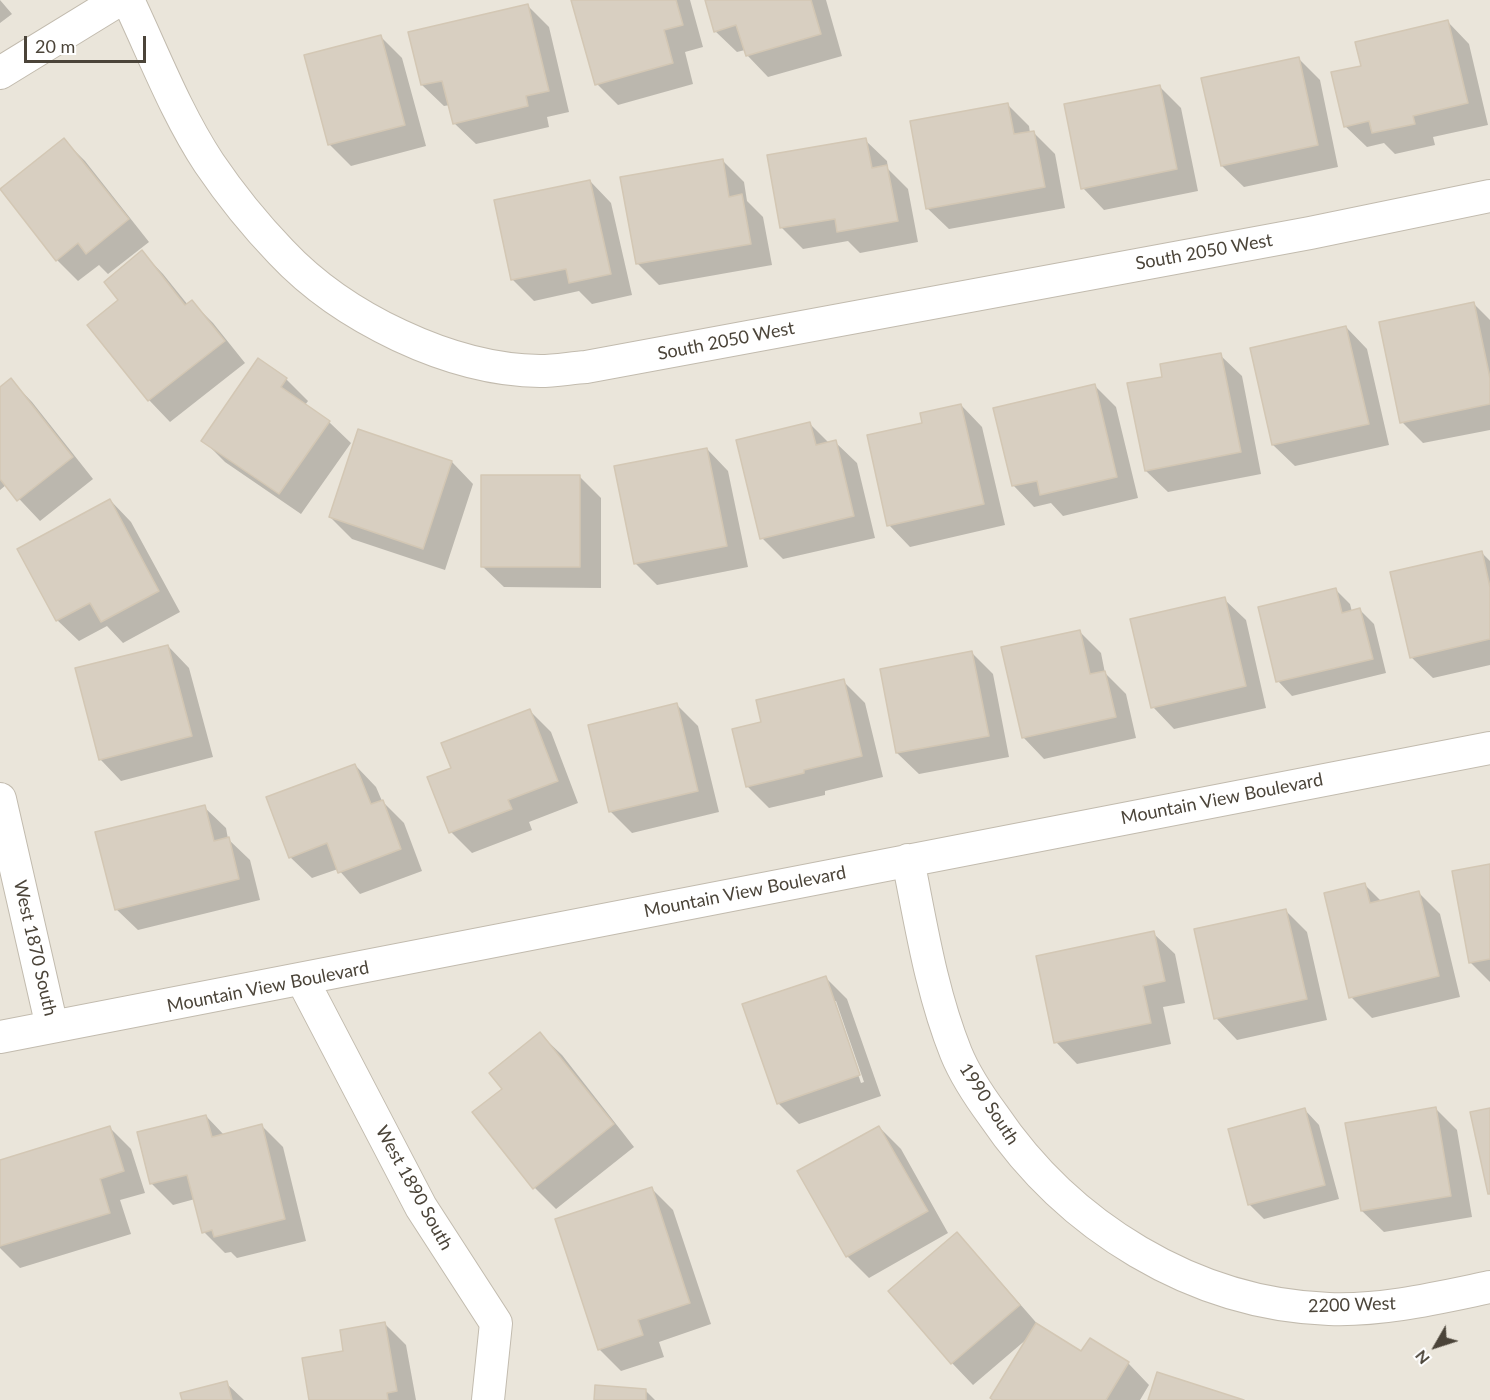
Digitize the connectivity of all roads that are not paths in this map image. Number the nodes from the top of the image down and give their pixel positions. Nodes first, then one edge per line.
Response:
1 (119, 0) edge
2 (128, 0) edge
3 (0, 73) edge
4 (1490, 196) edge
5 (1490, 748) edge
6 (0, 799) edge
7 (908, 860) junction
8 (303, 981) junction
9 (52, 1027) junction
10 (0, 1037) edge
11 (1180, 1274) joint
12 (1490, 1287) edge
13 (488, 1400) edge

1 - 3 street
2 - 4 street, South 2050 West
5 - 7 street, Mountain View Boulevard
6 - 9 street, West 1870 South
7 - 8 street, Mountain View Boulevard
7 - 11 street, 1990 South
8 - 9 street, Mountain View Boulevard
8 - 13 street, West 1890 South
9 - 10 street, Mountain View Boulevard
11 - 12 street, 2200 West

